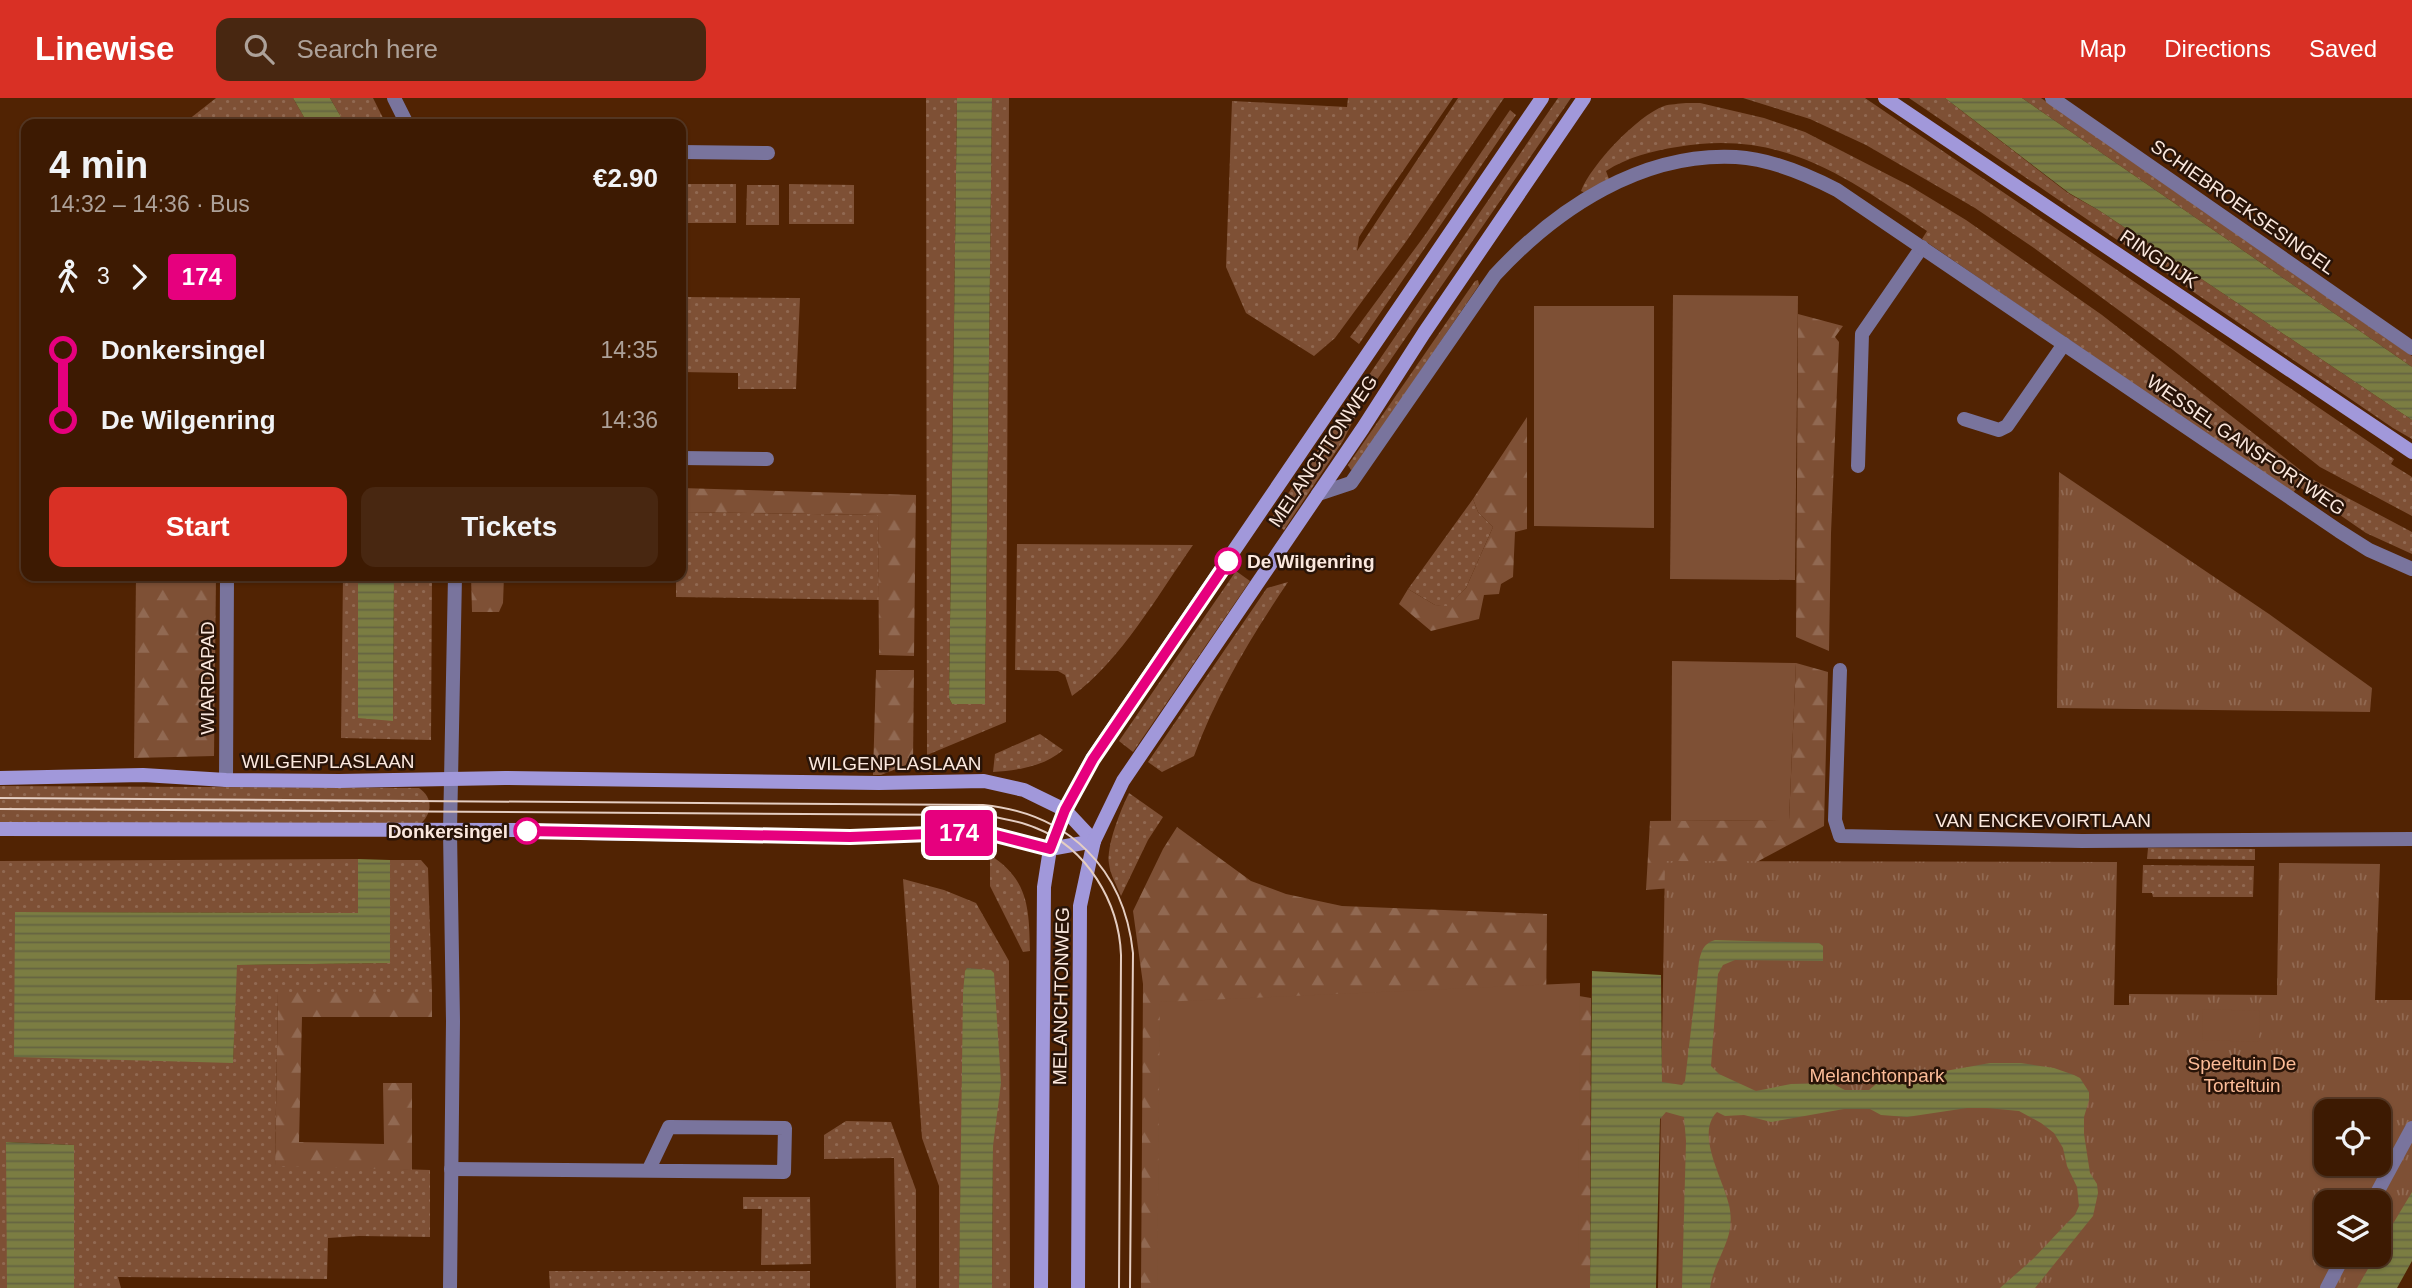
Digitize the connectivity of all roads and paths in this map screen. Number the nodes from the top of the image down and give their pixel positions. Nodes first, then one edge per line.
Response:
1 (394, 98) edge
2 (1542, 98) edge
3 (1584, 98) edge
4 (1885, 98) edge
5 (2052, 98) edge
6 (404, 119) edge
7 (686, 152) edge
8 (768, 153) dead end
9 (1922, 247) junction
10 (2064, 344) junction
11 (2412, 348) edge
12 (1964, 419) dead end
13 (2412, 452) edge
14 (686, 458) edge
15 (767, 459) dead end
16 (1858, 466) dead end
17 (1318, 494) junction
18 (2412, 569) edge
19 (227, 581) edge
20 (455, 581) edge
21 (1840, 670) dead end
22 (0, 778) edge
23 (451, 779) junction
24 (226, 780) junction
25 (1065, 810) junction
26 (0, 829) edge
27 (450, 831) junction
28 (2412, 839) edge
29 (1094, 841) junction
30 (1050, 849) junction
31 (2412, 1128) edge
32 (649, 1169) junction
33 (451, 1170) junction
34 (2378, 1190) edge
35 (2338, 1267) edge
36 (450, 1288) edge
37 (1041, 1288) edge
38 (1078, 1288) edge
39 (2327, 1288) edge

1 - 6 street
2 - 25 street, MELANCHTONWEG
3 - 17 street, MELANCHTONWEG
4 - 13 street, RINGDIJK
5 - 11 street, SCHIEBROEKSESINGEL
7 - 8 street
9 - 10 street, WESSEL GANSFORTWEG
9 - 16 street
9 - 17 street, WESSEL GANSFORTWEG
10 - 12 street
10 - 18 street, WESSEL GANSFORTWEG
14 - 15 street
17 - 29 street, MELANCHTONWEG
19 - 24 street, WIARDAPAD
20 - 23 street
21 - 28 street, VAN ENCKEVOIRTLAAN
22 - 24 street, WILGENPLASLAAN
23 - 24 street, WILGENPLASLAAN
23 - 25 street, WILGENPLASLAAN
23 - 27 street
25 - 29 street, WILGENPLASLAAN
25 - 30 street, MELANCHTONWEG
26 - 27 street
27 - 30 street
27 - 33 street
29 - 30 street
29 - 38 street, MELANCHTONWEG
30 - 37 street, MELANCHTONWEG
31 - 34 street
32 - 32 street
32 - 33 street
33 - 36 street
35 - 39 street

